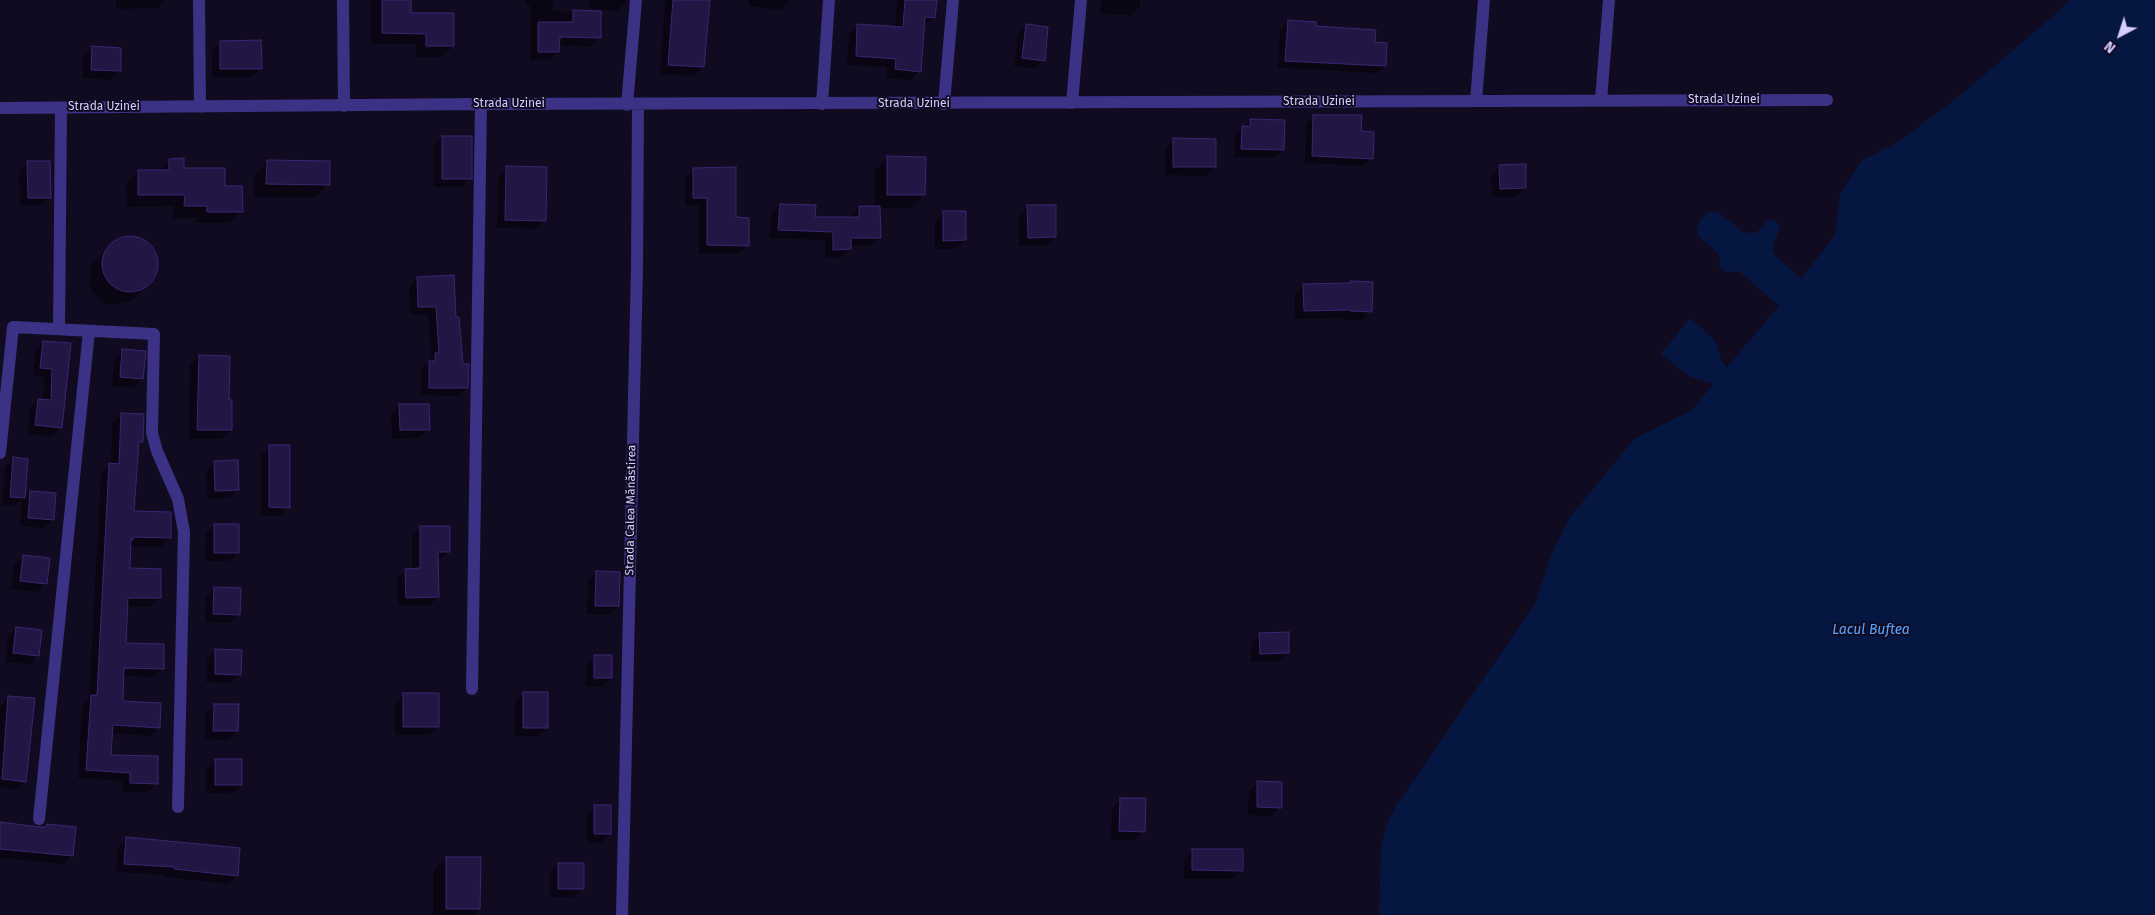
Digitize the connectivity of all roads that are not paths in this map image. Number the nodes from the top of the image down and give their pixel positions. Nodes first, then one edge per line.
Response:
1 (199, 0) edge
2 (343, 0) edge
3 (636, 0) edge
4 (829, 0) edge
5 (953, 0) edge
6 (1081, 0) edge
7 (1484, 0) edge
8 (1609, 0) edge
9 (1601, 100) junction
10 (1827, 100) dead end
11 (1476, 101) junction
12 (1072, 103) junction
13 (481, 104) junction
14 (822, 104) junction
15 (944, 104) junction
16 (632, 105) junction
17 (344, 106) junction
18 (200, 107) junction
19 (0, 108) edge
20 (61, 108) junction
21 (59, 329) junction
22 (89, 331) junction
23 (0, 453) edge
24 (472, 689) dead end
25 (178, 806) dead end
26 (39, 819) dead end
27 (622, 915) edge

1 - 18 street
2 - 17 street
3 - 16 street, Strada Calea Mănăstirea
4 - 14 street
5 - 15 street
6 - 12 street
7 - 11 street
8 - 9 street
9 - 10 street, Strada Uzinei
9 - 11 street, Strada Uzinei
11 - 12 street, Strada Uzinei
12 - 15 street, Strada Uzinei
13 - 16 street, Strada Uzinei
13 - 17 street, Strada Uzinei
13 - 24 street
14 - 15 street, Strada Uzinei
14 - 16 street, Strada Uzinei
16 - 27 street, Strada Calea Mănăstirea
17 - 18 street, Strada Uzinei
18 - 20 street, Strada Uzinei
19 - 20 street, Strada Uzinei
20 - 21 street
21 - 22 street
21 - 23 street
22 - 25 street
22 - 26 street

